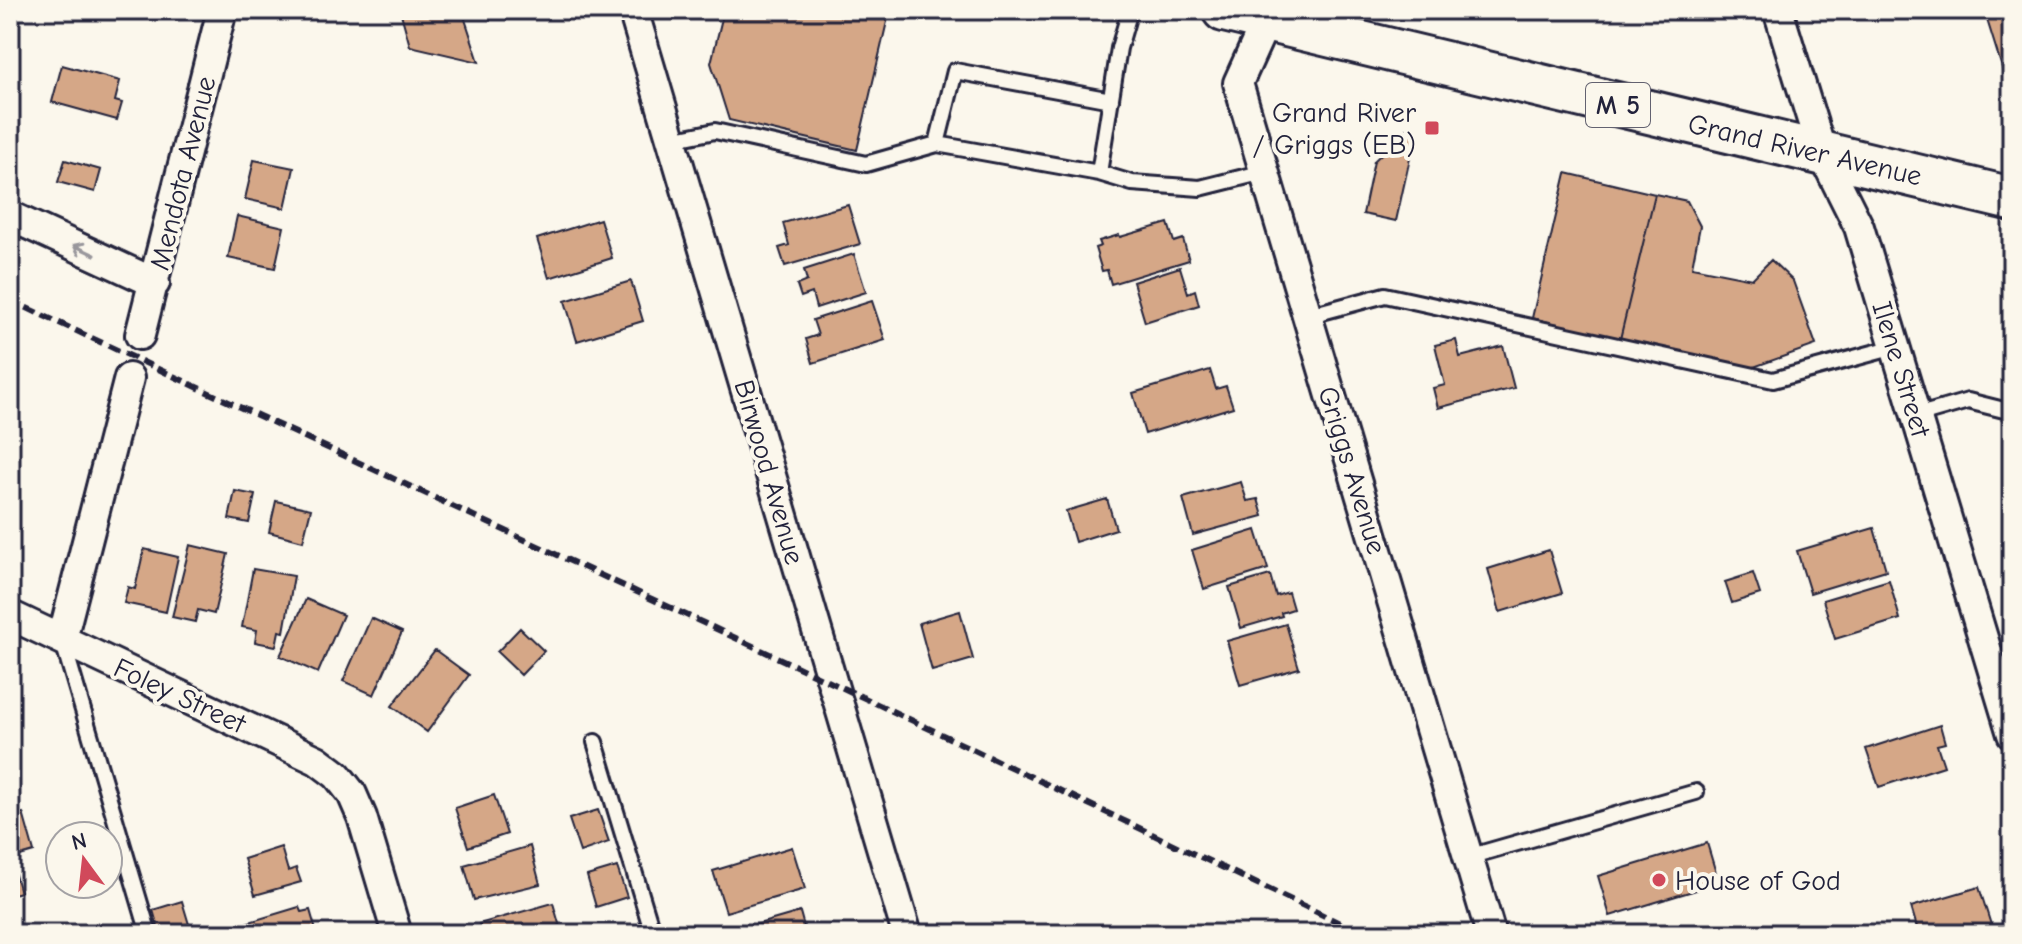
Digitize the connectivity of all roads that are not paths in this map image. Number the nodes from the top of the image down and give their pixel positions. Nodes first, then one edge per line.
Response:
1 (633, 10) edge
2 (1130, 10) edge
3 (1224, 10) edge
4 (1778, 10) edge
5 (216, 11) edge
6 (1269, 15) edge
7 (1111, 100) junction
8 (671, 140) junction
9 (937, 144) junction
10 (1822, 153) junction
11 (1264, 172) junction
12 (1099, 173) junction
13 (2012, 199) edge
14 (10, 216) edge
15 (155, 283) junction
16 (1307, 316) junction
17 (140, 335) dead end
18 (1895, 347) junction
19 (129, 378) dead end
20 (2012, 412) edge
21 (1916, 416) junction
22 (10, 615) edge
23 (62, 639) junction
24 (2012, 734) edge
25 (595, 742) dead end
26 (1696, 792) dead end
27 (1468, 857) junction
28 (149, 934) edge
29 (397, 934) edge
30 (653, 934) edge
31 (907, 934) edge
32 (1491, 934) edge

1 - 8 street, Birwood Avenue
2 - 7 lane
3 - 6 main road, Grand River Avenue / M 5
4 - 10 street, Ilene Street
5 - 15 street, Mendota Avenue
6 - 10 main road, Grand River Avenue / M 5
6 - 11 street, Griggs Avenue
7 - 9 lane
7 - 12 lane
8 - 9 lane
8 - 31 street, Birwood Avenue
9 - 12 lane
10 - 13 main road, Grand River Avenue / M 5
10 - 18 street, Ilene Street
11 - 12 lane
11 - 16 street, Griggs Avenue
15 -> 14 street
15 - 17 street, Mendota Avenue
16 - 18 lane
16 - 27 street, Griggs Avenue
18 - 21 street, Ilene Street
19 - 23 street
20 - 21 lane
21 - 24 street, Ilene Street
22 - 23 street, Foley Street
23 - 28 lane
23 - 29 street, Foley Street
25 - 30 lane
26 - 27 lane
27 - 32 street, Griggs Avenue

